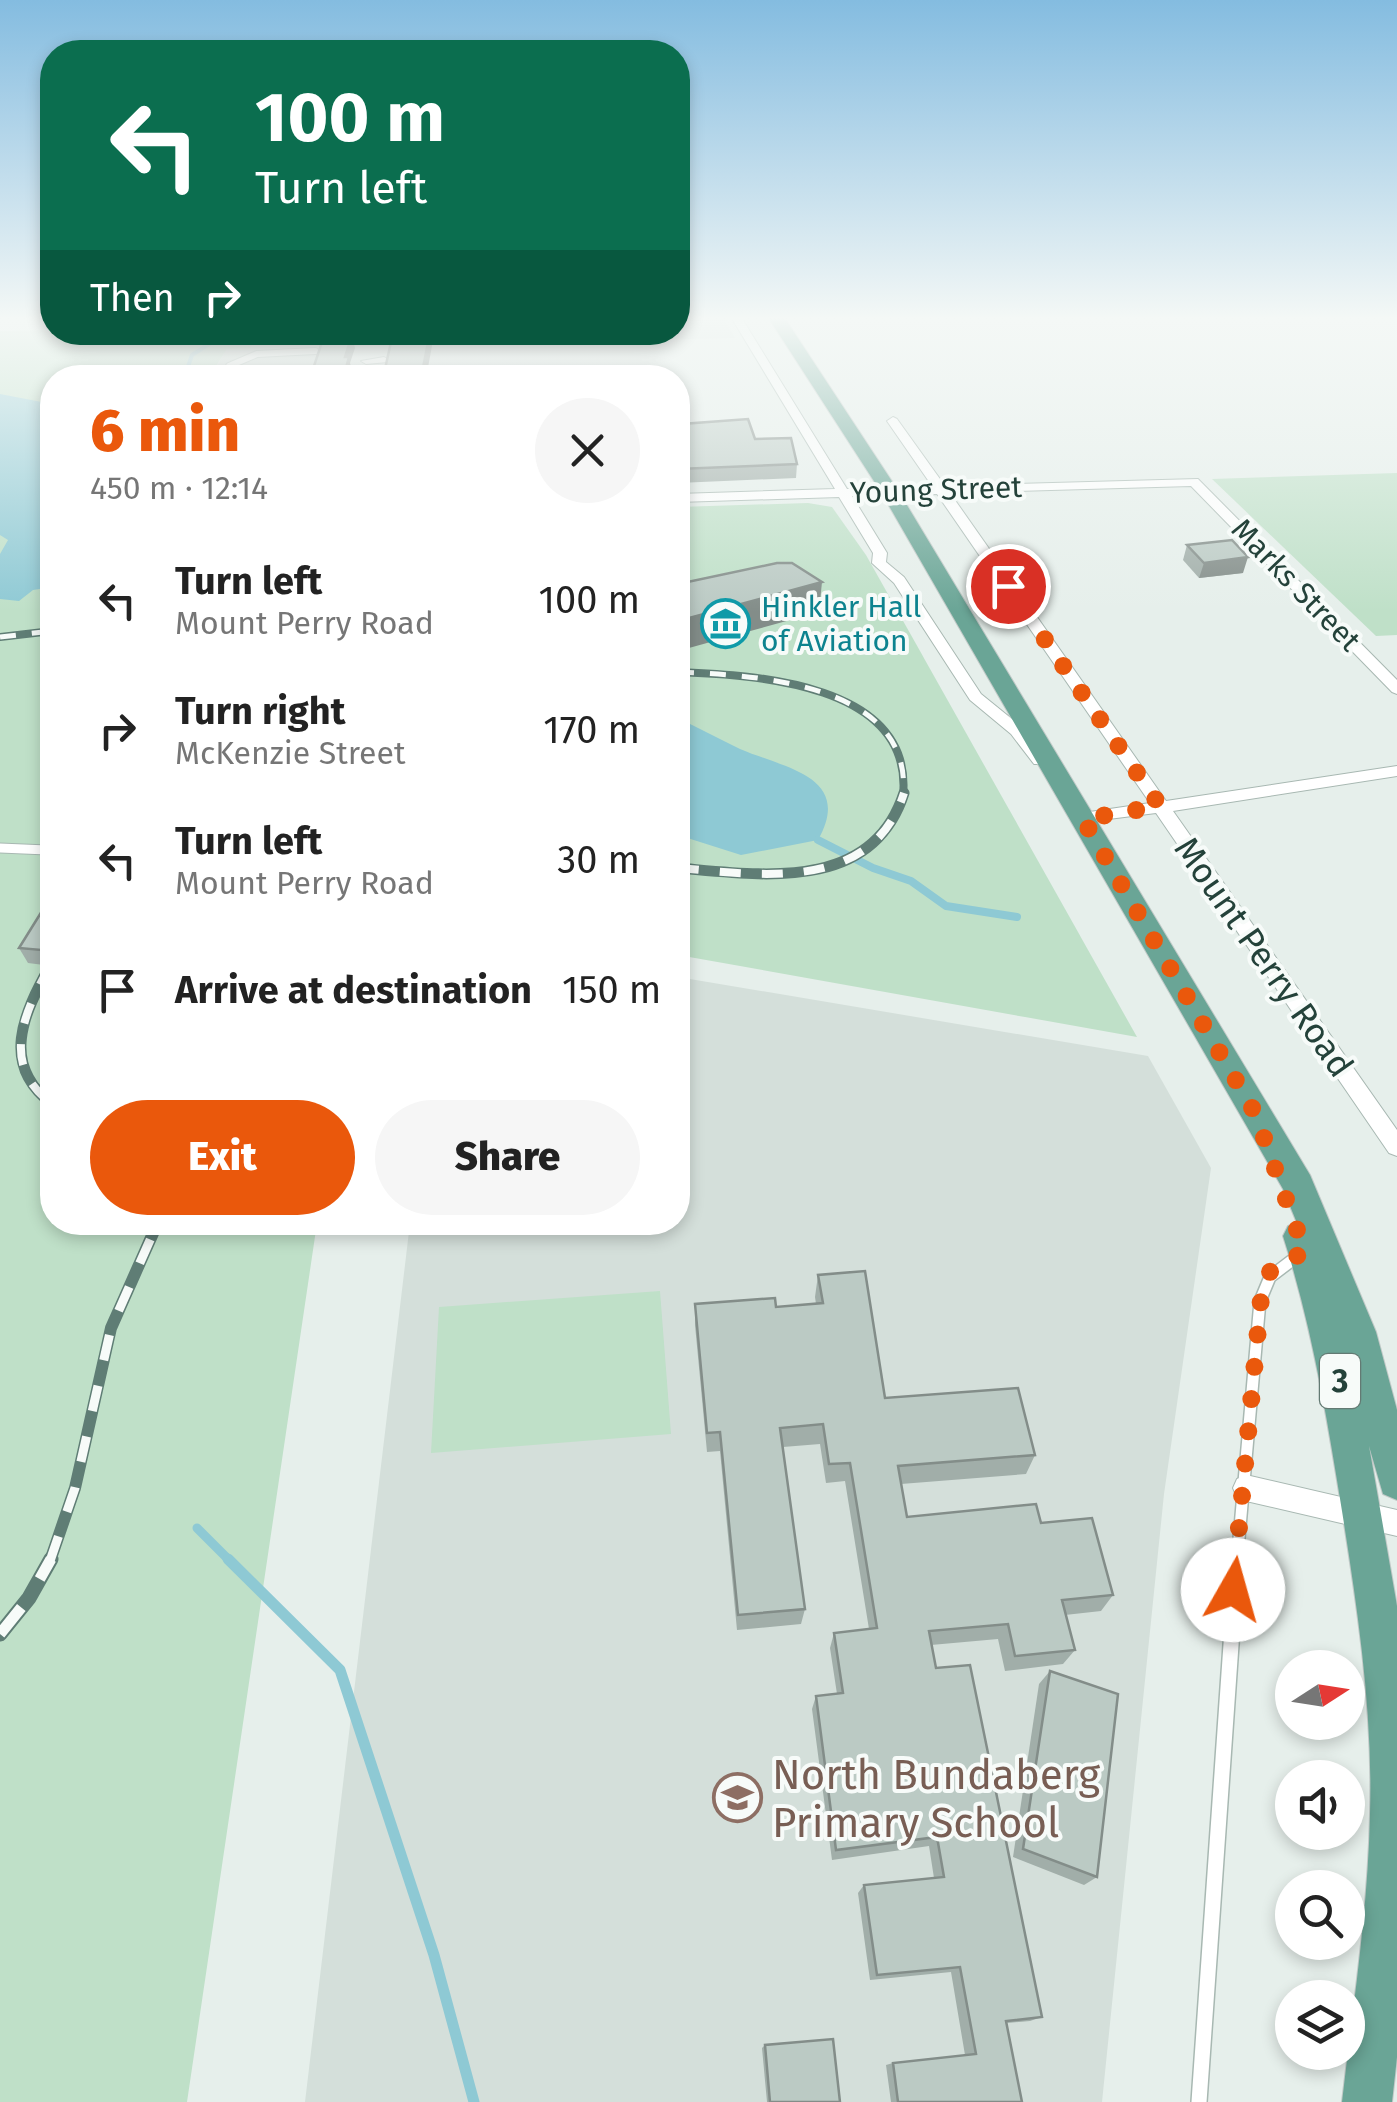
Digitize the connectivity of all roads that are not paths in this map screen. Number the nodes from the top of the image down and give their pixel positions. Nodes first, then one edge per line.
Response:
1 (796, 415) edge
2 (840, 415) edge
3 (893, 421) dead end
4 (1194, 482) joint
5 (942, 491) junction
6 (890, 492) junction
7 (844, 493) junction
8 (690, 498) edge
9 (1397, 689) edge
10 (1397, 770) edge
11 (1160, 806) junction
12 (1079, 810) junction
13 (0, 848) edge
14 (40, 850) edge
15 (1255, 1113) junction
16 (1397, 1147) edge
17 (1305, 1252) junction
18 (1397, 1481) edge
19 (1246, 1488) junction
20 (1380, 1519) edge
21 (1199, 2102) edge
22 (1368, 2102) edge

1 - 7 street
2 - 6 main road, 3
3 - 5 street, Mount Perry Road
4 - 5 street, Young Street
4 - 9 street, Marks Street
5 - 6 street, Young Street
5 - 11 street, Mount Perry Road
6 - 7 street, Young Street
6 - 12 main road, 3
7 - 8 street, Young Street
7 - 12 street
10 - 11 street
11 - 12 street
11 - 16 street, Mount Perry Road
12 - 15 main road, 3
13 - 14 lane
15 - 17 main road, 3
15 - 18 main road, 3
17 - 19 lane
17 - 20 main road, 3
19 - 20 street
19 - 21 lane
20 - 22 main road, 3

